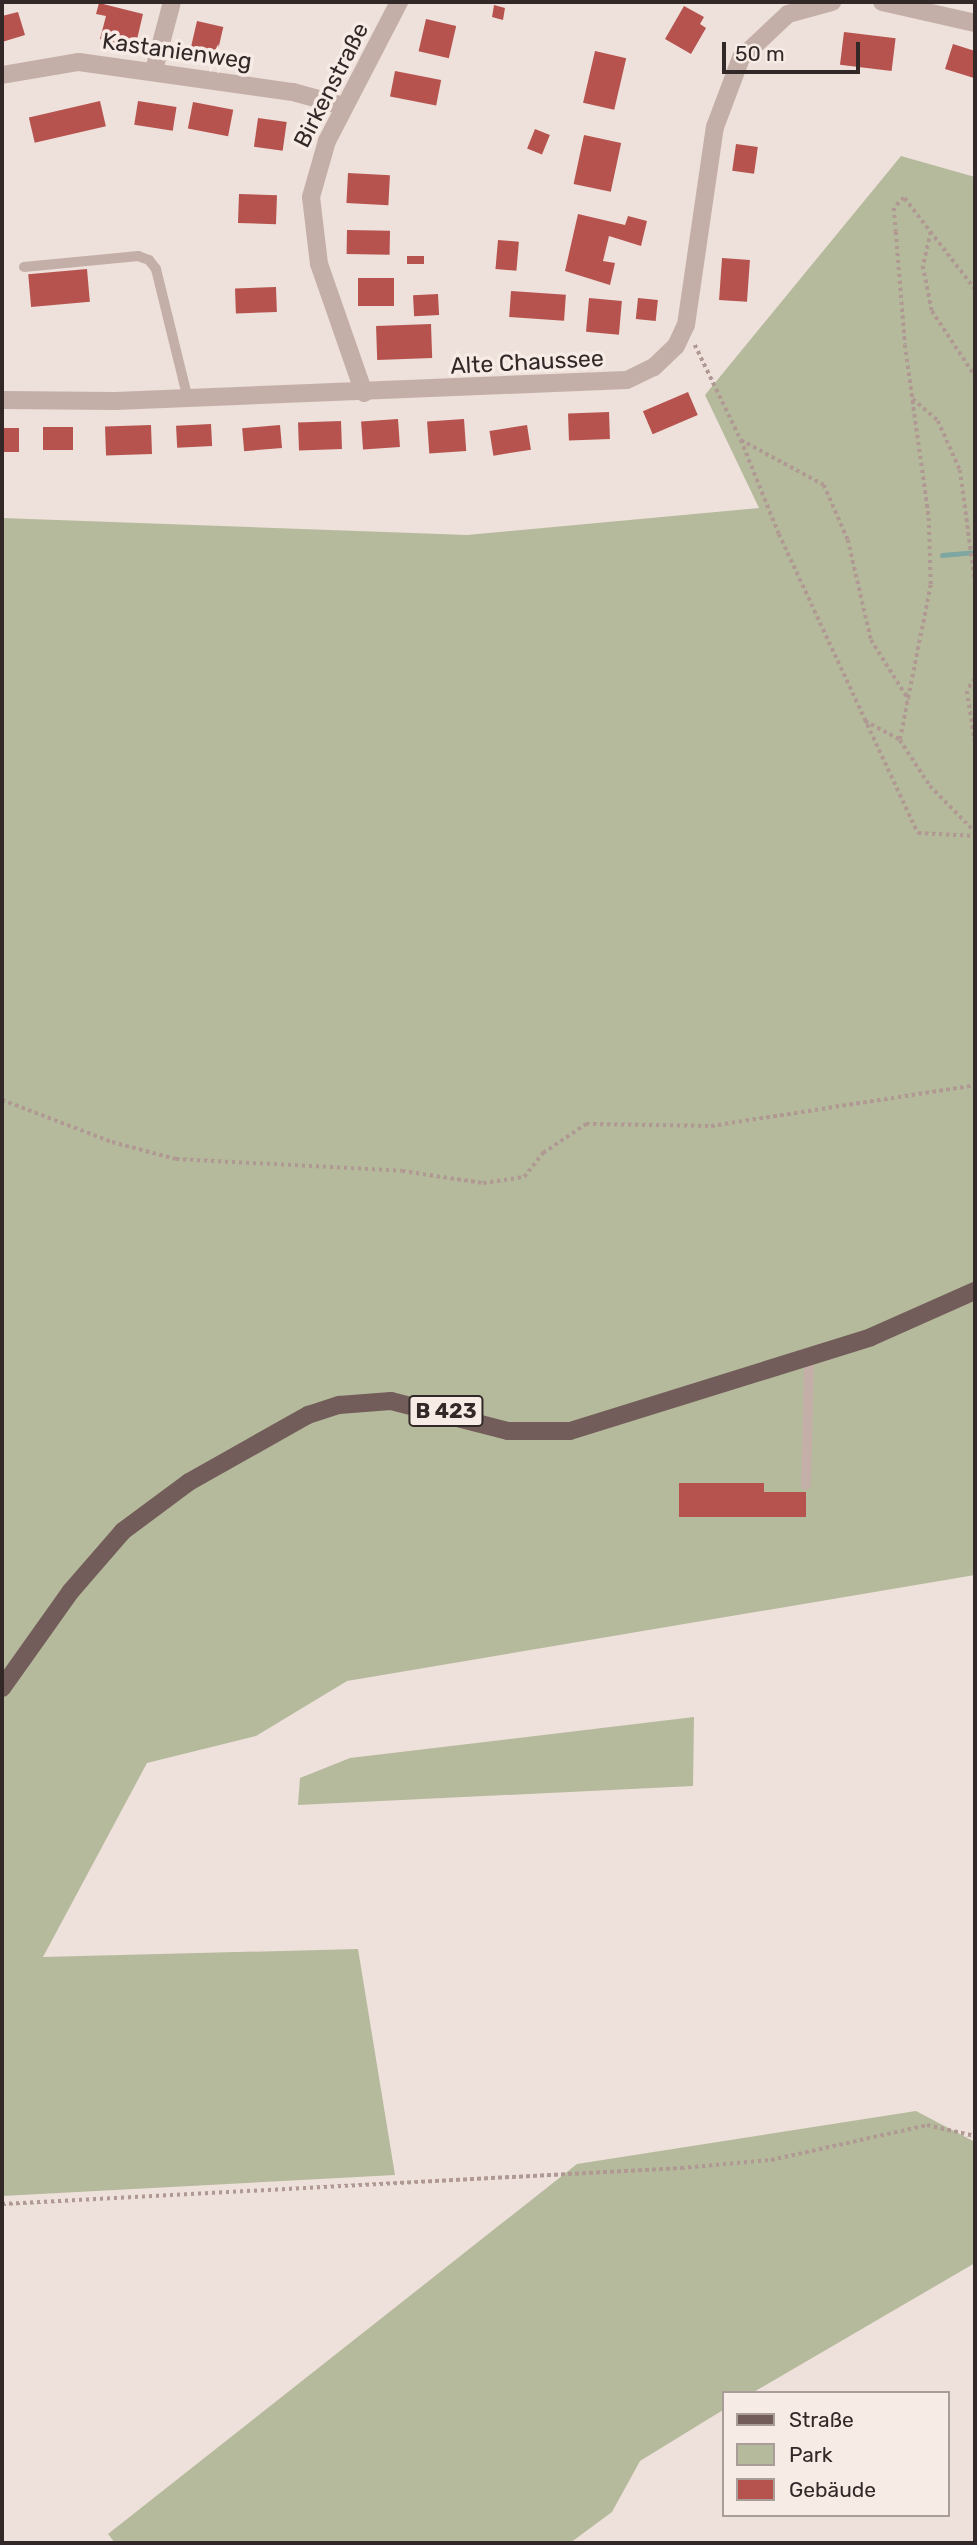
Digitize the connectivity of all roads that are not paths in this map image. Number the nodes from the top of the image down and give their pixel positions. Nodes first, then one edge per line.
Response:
1 (172, 2) edge
2 (399, 2) edge
3 (832, 2) edge
4 (882, 2) edge
5 (975, 23) edge
6 (154, 70) junction
7 (2, 75) edge
8 (344, 106) junction
9 (24, 267) dead end
10 (364, 393) junction
11 (188, 399) junction
12 (2, 400) edge
13 (975, 1291) edge
14 (809, 1358) junction
15 (806, 1485) dead end
16 (2, 1688) edge

1 - 6 street
2 - 8 street, Birkenstraße
3 - 10 street, Alte Chaussee
4 - 5 street
6 - 7 street, Kastanienweg
6 - 8 street, Kastanienweg
8 - 10 street, Birkenstraße
9 - 11 lane
10 - 11 street, Alte Chaussee
11 - 12 street, Alte Chaussee
13 - 14 main road, B 423
14 - 15 lane
14 - 16 main road, B 423

